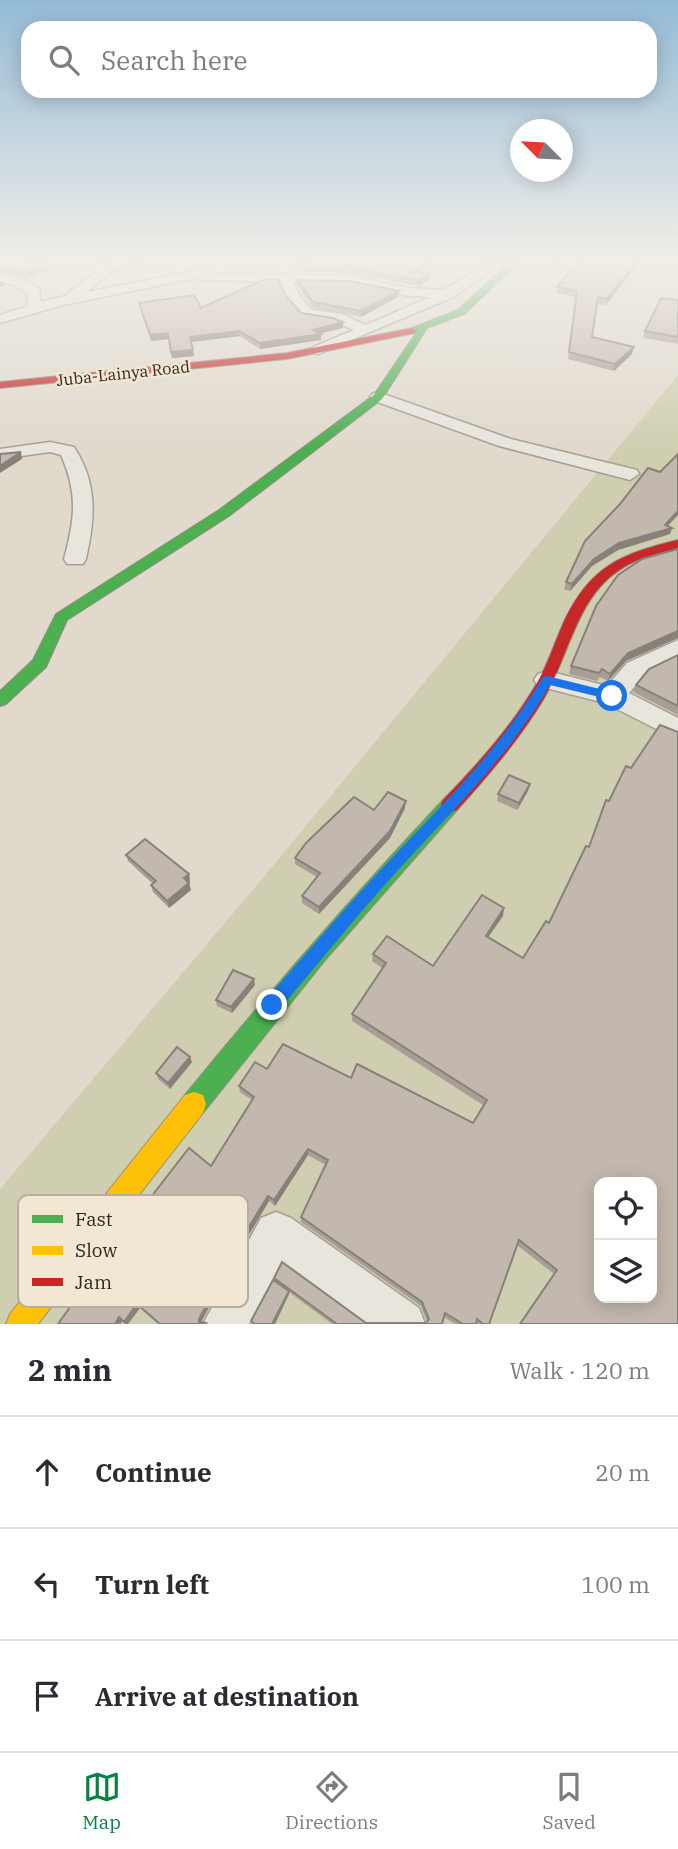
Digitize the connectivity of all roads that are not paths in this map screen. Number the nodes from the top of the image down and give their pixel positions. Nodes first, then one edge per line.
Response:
1 (350, 324) edge
2 (379, 324) edge
3 (433, 324) edge
4 (423, 328) junction
5 (365, 330) junction
6 (318, 351) junction
7 (0, 385) edge
8 (378, 397) junction
9 (0, 454) edge
10 (630, 474) dead end
11 (678, 544) edge
12 (75, 559) dead end
13 (678, 648) edge
14 (547, 680) junction
15 (612, 696) junction
16 (0, 700) edge
17 (678, 730) edge
18 (122, 1195) edge
19 (248, 1283) edge
20 (33, 1307) edge
21 (235, 1307) edge
22 (20, 1324) edge
23 (225, 1324) edge
24 (403, 1324) edge

1 - 5 street
2 - 5 street
3 - 4 street, Juba-Lainya Road
4 - 6 street, Juba-Lainya Road
4 - 8 street
5 - 6 street
6 - 7 street, Juba-Lainya Road
8 - 10 street
8 - 16 street
9 - 12 street
11 - 14 street
13 - 15 street
14 - 15 street
14 - 18 street
15 - 17 street
19 - 24 street
20 - 22 street
21 - 23 street

